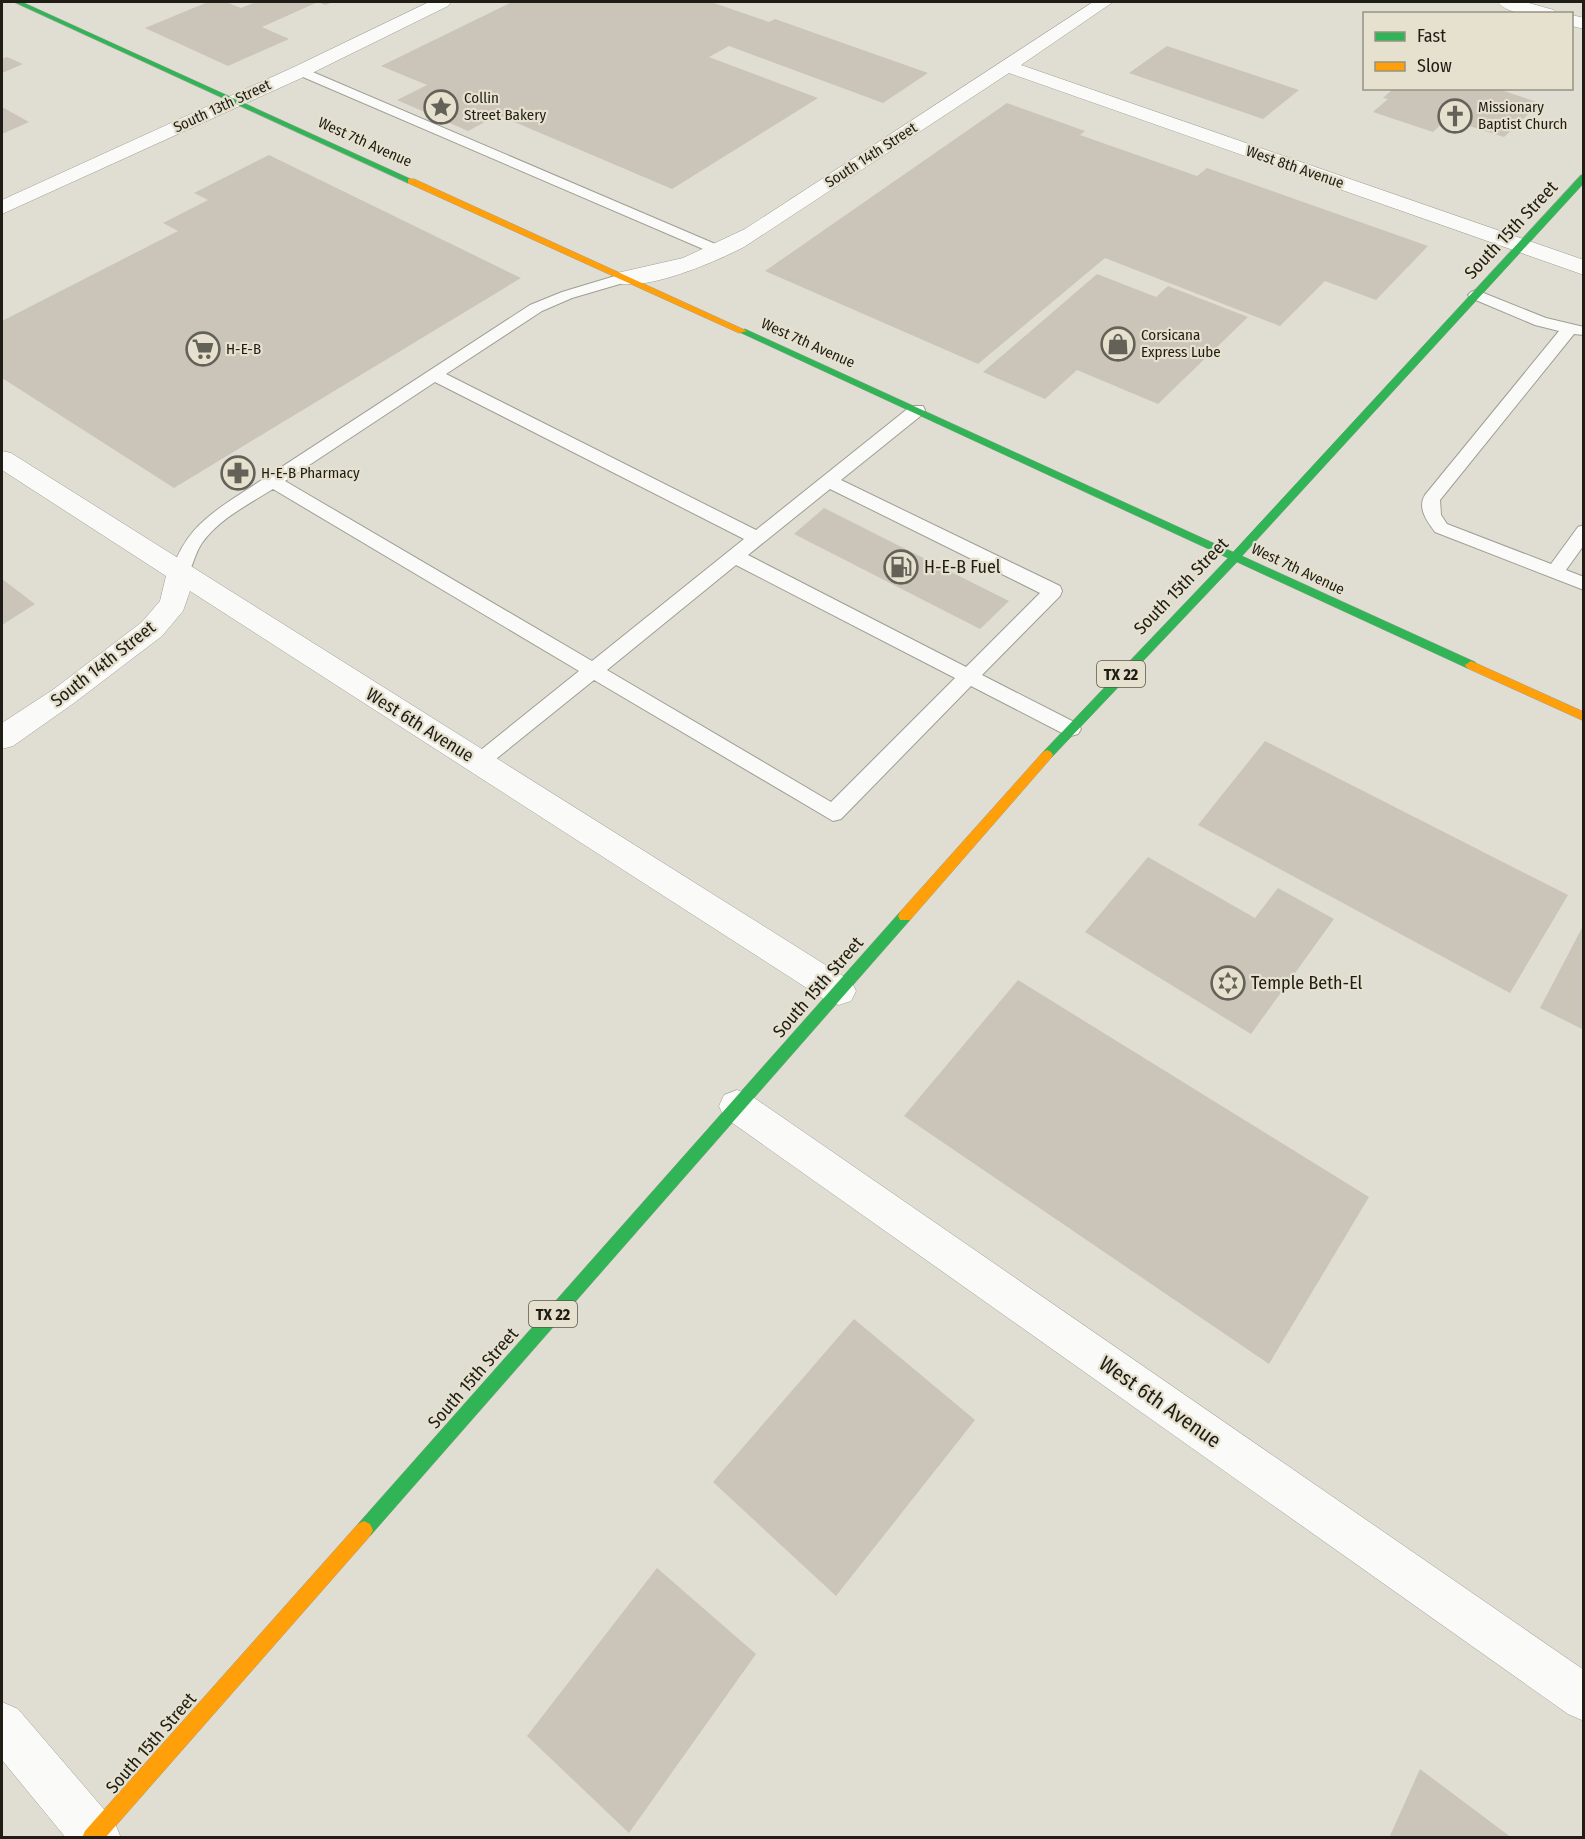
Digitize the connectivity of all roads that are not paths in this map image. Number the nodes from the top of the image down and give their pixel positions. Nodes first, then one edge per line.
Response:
1 (17, 2) edge
2 (442, 2) edge
3 (1104, 2) edge
4 (1507, 2) edge
5 (1541, 12) edge
6 (1006, 66) junction
7 (300, 70) junction
8 (233, 101) junction
9 (1584, 177) edge
10 (2, 208) edge
11 (1520, 246) junction
12 (722, 252) junction
13 (1584, 268) edge
14 (625, 278) junction
15 (1476, 295) junction
16 (1577, 329) edge
17 (435, 375) junction
18 (917, 410) junction
19 (2, 459) edge
20 (273, 481) junction
21 (829, 481) junction
22 (1584, 531) edge
23 (757, 538) junction
24 (735, 556) junction
25 (1234, 558) junction
26 (180, 572) junction
27 (1554, 573) junction
28 (1584, 585) edge
29 (593, 670) junction
30 (968, 676) junction
31 (1584, 717) edge
32 (1071, 729) junction
33 (2, 738) edge
34 (478, 762) junction
35 (839, 990) junction
36 (737, 1106) junction
37 (1584, 1698) edge
38 (2, 1725) edge
39 (95, 1836) edge

1 - 8 main road, West 7th Avenue
2 - 7 street, South 13th Street
3 - 6 street, South 14th Street
4 - 5 street
6 - 11 street, West 8th Avenue
6 - 12 street, South 14th Street
7 - 8 street, South 13th Street
7 - 12 lane
8 - 10 street, South 13th Street
8 - 14 main road, West 7th Avenue
9 - 11 main road, South 15th Street
11 - 13 street, West 8th Avenue
11 - 15 main road, South 15th Street
12 - 14 street, South 14th Street
14 - 17 lane
14 - 18 main road, West 7th Avenue
15 - 16 lane
15 - 25 main road, South 15th Street
16 - 27 lane
17 - 20 lane
17 - 23 lane
18 - 21 lane
18 - 25 main road, West 7th Avenue
19 - 26 street, West 6th Avenue
20 - 26 lane
20 - 29 lane
21 - 23 lane
21 - 30 lane
22 - 27 lane
23 - 24 lane
24 - 29 lane
24 - 30 lane
25 - 31 main road, West 7th Avenue
25 - 32 main road, South 15th Street / TX 22
26 - 33 street, South 14th Street
26 - 34 street, West 6th Avenue
27 - 28 lane
29 - 30 lane
29 - 34 lane
30 - 32 lane
32 - 35 main road, South 15th Street / TX 22
34 - 35 street, West 6th Avenue
35 - 36 main road, South 15th Street / TX 22
36 - 37 street, West 6th Avenue
36 - 39 main road, South 15th Street / TX 22
38 - 39 street

